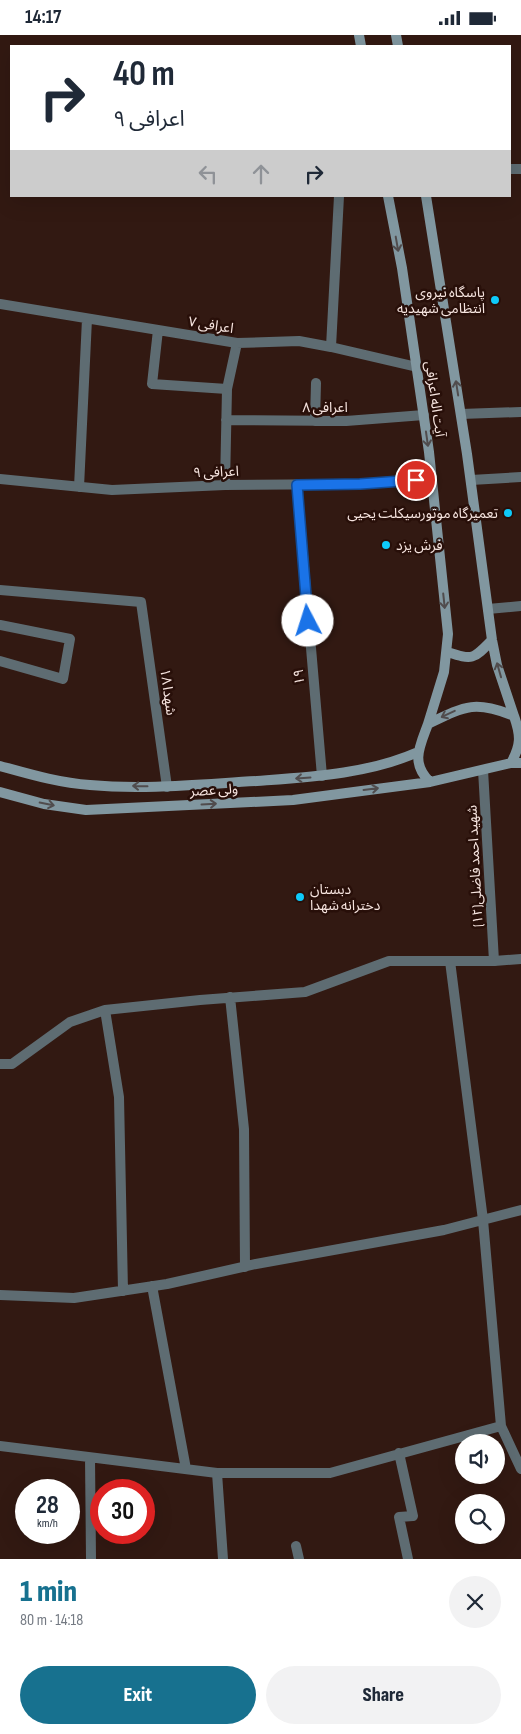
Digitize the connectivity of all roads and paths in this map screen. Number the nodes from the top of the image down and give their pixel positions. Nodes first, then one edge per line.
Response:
1 (339, 197) edge
2 (388, 197) edge
3 (426, 197) edge
4 (0, 304) edge
5 (87, 319) junction
6 (158, 330) junction
7 (237, 343) junction
8 (331, 347) junction
9 (417, 367) junction
10 (316, 383) dead end
11 (227, 389) junction
12 (521, 412) edge
13 (461, 414) junction
14 (424, 415) junction
15 (226, 420) junction
16 (315, 421) junction
17 (521, 477) edge
18 (432, 478) junction
19 (0, 479) edge
20 (471, 480) junction
21 (225, 485) junction
22 (297, 485) junction
23 (79, 487) junction
24 (0, 590) edge
25 (521, 606) edge
26 (488, 609) junction
27 (0, 625) edge
28 (492, 640) junction
29 (447, 652) junction
30 (0, 661) edge
31 (514, 716) junction
32 (428, 724) junction
33 (520, 729) edge
34 (418, 753) junction
35 (516, 763) edge
36 (0, 766) edge
37 (483, 770) junction
38 (322, 776) junction
39 (430, 782) junction
40 (167, 787) junction
41 (0, 792) edge
42 (521, 959) edge
43 (450, 961) junction
44 (494, 961) junction
45 (230, 997) junction
46 (105, 1009) junction
47 (0, 1064) edge
48 (521, 1210) edge
49 (483, 1220) junction
50 (245, 1267) junction
51 (152, 1286) junction
52 (123, 1291) junction
53 (0, 1295) edge
54 (501, 1426) junction
55 (0, 1446) edge
56 (400, 1453) junction
57 (90, 1457) junction
58 (186, 1469) junction
59 (521, 1469) edge
60 (217, 1473) junction
61 (296, 1546) dead end
62 (91, 1559) edge
63 (223, 1559) edge
64 (299, 1559) edge
65 (408, 1559) edge

1 - 8 street
2 -> 9 main road, آیت اله اعرافی
13 -> 3 main road, آیت اله اعرافی
4 - 5 street, اعرافی ۷
5 - 6 street, اعرافی ۷
5 - 23 street
6 - 7 street, اعرافی ۷
6 - 11 street
7 - 8 street, اعرافی ۷
7 - 11 street
8 - 9 street, اعرافی ۷
9 - 14 main road, آیت اله اعرافی
10 - 16 street
11 - 15 street
12 - 13 street
13 - 20 main road, آیت اله اعرافی
14 - 16 street, اعرافی ۸
14 -> 18 main road, آیت اله اعرافی
15 - 16 street, اعرافی ۸
15 - 21 street
17 - 20 street
18 - 22 street, اعرافی ۹
18 -> 29 main road, آیت اله اعرافی
19 - 23 street, اعرافی ۹
20 - 26 main road, آیت اله اعرافی
21 - 22 street, اعرافی ۹
21 - 23 street, اعرافی ۹
22 - 38 street, ۱۹
24 - 40 street, شهدا ۱۸
25 - 26 street
26 - 28 main road, آیت اله اعرافی
27 - 30 street
28 - 29 main road
31 -> 28 main road, آیت اله اعرافی
29 - 32 main road, آیت اله اعرافی
31 -> 32 main road
31 - 33 main road, آیت اله اعرافی
32 - 34 main road, آیت اله اعرافی
33 - 35 main road
34 - 38 main road, ولی عصر
34 - 39 main road
35 - 37 main road, ولی عصر
40 -> 36 main road, ولی عصر
37 - 39 main road, ولی عصر
37 - 44 street, شهید احمد فاضلی(۱۲)
38 -> 40 main road, ولی عصر
41 -> 39 main road, ولی عصر
42 - 44 street
43 - 44 street
43 - 45 street
43 - 49 street
45 - 46 street
45 - 50 street
46 - 47 street
46 - 52 street
48 - 49 street
49 - 50 street
49 - 54 street
50 - 51 street
51 - 52 street
51 - 58 street
52 - 53 street
54 - 56 street
54 - 59 street
55 - 57 street
56 - 60 street
56 - 65 street
57 - 58 street
57 - 62 street
58 - 60 street
60 - 63 street
61 - 64 street

